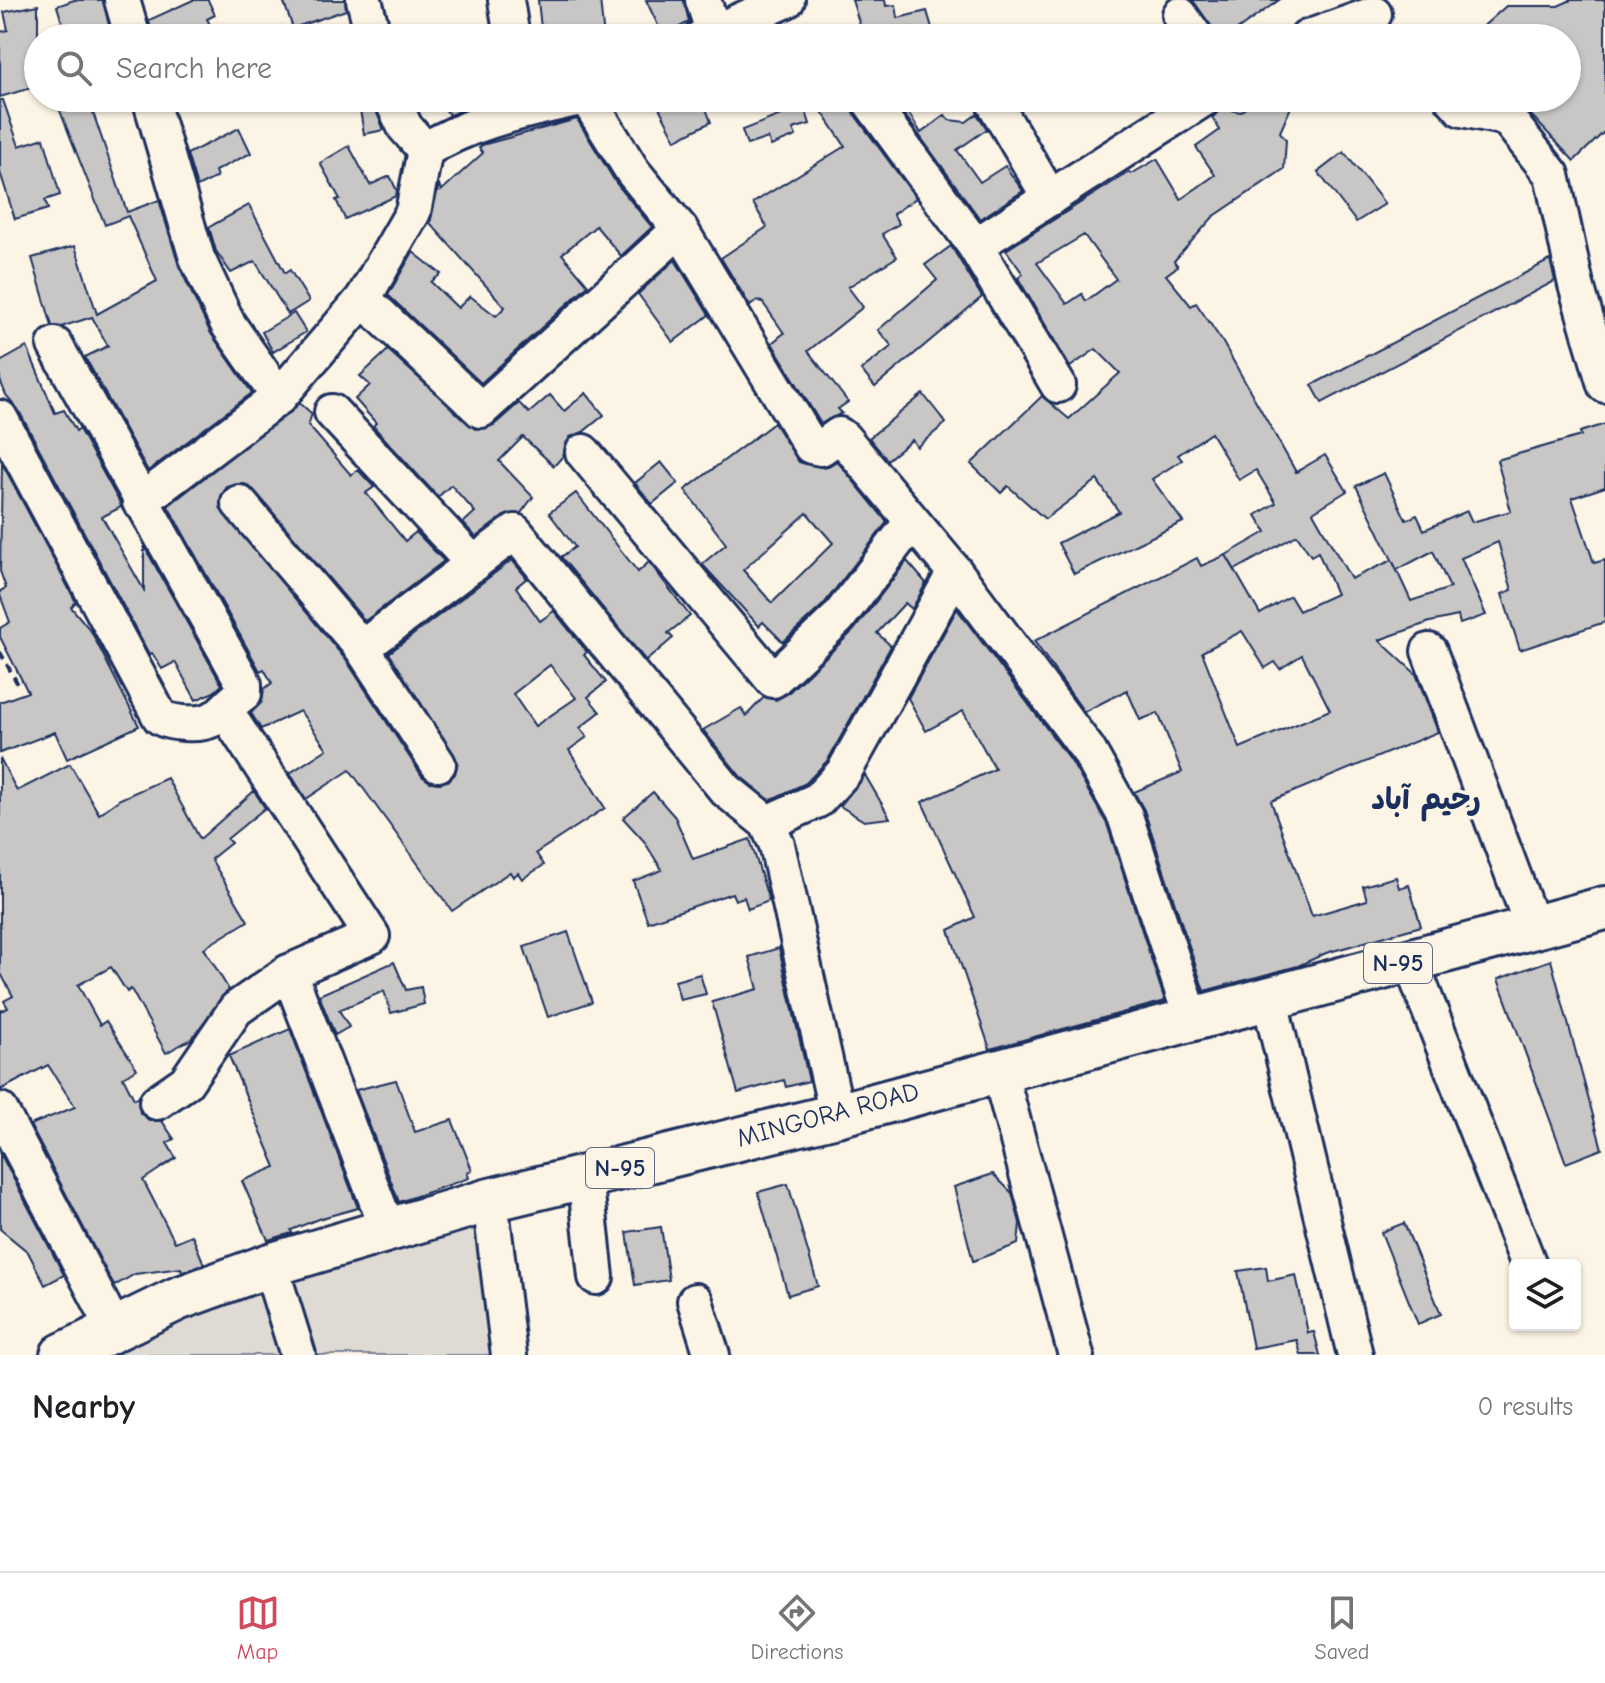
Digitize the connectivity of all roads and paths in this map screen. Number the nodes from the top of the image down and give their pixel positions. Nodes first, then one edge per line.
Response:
1 (122, 0) edge
2 (364, 0) edge
3 (506, 0) edge
4 (703, 0) edge
5 (787, 0) edge
6 (1379, 17) edge
7 (129, 24) edge
8 (370, 24) edge
9 (510, 24) edge
10 (706, 24) edge
11 (734, 24) edge
12 (1355, 24) edge
13 (154, 112) edge
14 (398, 112) edge
15 (506, 112) edge
16 (596, 112) edge
17 (877, 112) edge
18 (999, 112) edge
19 (1174, 112) edge
20 (1477, 112) edge
21 (425, 150) junction
22 (1050, 198) junction
23 (680, 229) junction
24 (975, 246) junction
25 (363, 299) junction
26 (55, 345) dead end
27 (1058, 385) dead end
28 (1605, 385) edge
29 (279, 397) junction
30 (332, 412) dead end
31 (0, 418) edge
32 (583, 452) dead end
33 (140, 502) junction
34 (239, 503) dead end
35 (911, 523) junction
36 (474, 564) junction
37 (955, 572) junction
38 (362, 648) junction
39 (1429, 651) dead end
40 (0, 652) edge
41 (20, 688) dead end
42 (226, 712) junction
43 (438, 764) dead end
44 (767, 823) junction
45 (1605, 908) edge
46 (1533, 928) junction
47 (1410, 960) junction
48 (289, 972) junction
49 (1269, 997) junction
50 (1191, 1017) junction
51 (999, 1070) junction
52 (157, 1102) dead end
53 (0, 1110) edge
54 (837, 1115) junction
55 (585, 1176) junction
56 (490, 1200) junction
57 (388, 1230) junction
58 (1527, 1259) edge
59 (270, 1265) junction
60 (596, 1277) dead end
61 (695, 1301) dead end
62 (88, 1345) edge
63 (298, 1355) edge
64 (509, 1355) edge
65 (712, 1355) edge
66 (1076, 1355) edge
67 (1355, 1355) edge

1 - 7 street
2 - 8 street
3 - 9 street
4 - 10 street
5 - 11 street
6 - 12 street
13 - 29 street
14 - 21 street
15 - 21 street
16 - 23 street
17 - 24 street
18 - 22 street
19 - 22 street
20 - 28 street
21 - 25 street
22 - 24 street
23 - 25 street
23 - 35 street
24 - 27 street
25 - 29 street
26 - 33 street
29 - 33 street
30 - 36 street
31 - 42 street
32 - 35 street
33 - 42 street
34 - 38 street
35 - 37 street
36 - 38 street
36 - 44 street
37 - 44 street
37 - 50 street
38 - 43 street
39 - 46 street
40 - 41 path
42 - 48 street
44 - 54 street
45 - 46 main road, MINGORA ROAD / N-95
46 - 47 main road, MINGORA ROAD / N-95
47 - 49 main road, MINGORA ROAD / N-95
47 - 58 street
48 - 52 street
48 - 57 street
49 - 50 main road, MINGORA ROAD / N-95
49 - 67 street
50 - 51 main road, MINGORA ROAD / N-95
51 - 54 main road, MINGORA ROAD / N-95
51 - 66 street
53 - 62 street
54 - 55 main road, MINGORA ROAD / N-95
55 - 56 main road, MINGORA ROAD / N-95
55 - 60 street
56 - 57 main road, MINGORA ROAD / N-95
56 - 64 street
57 - 59 main road, MINGORA ROAD / N-95
59 - 62 main road, MINGORA ROAD / N-95
59 - 63 street
61 - 65 street

